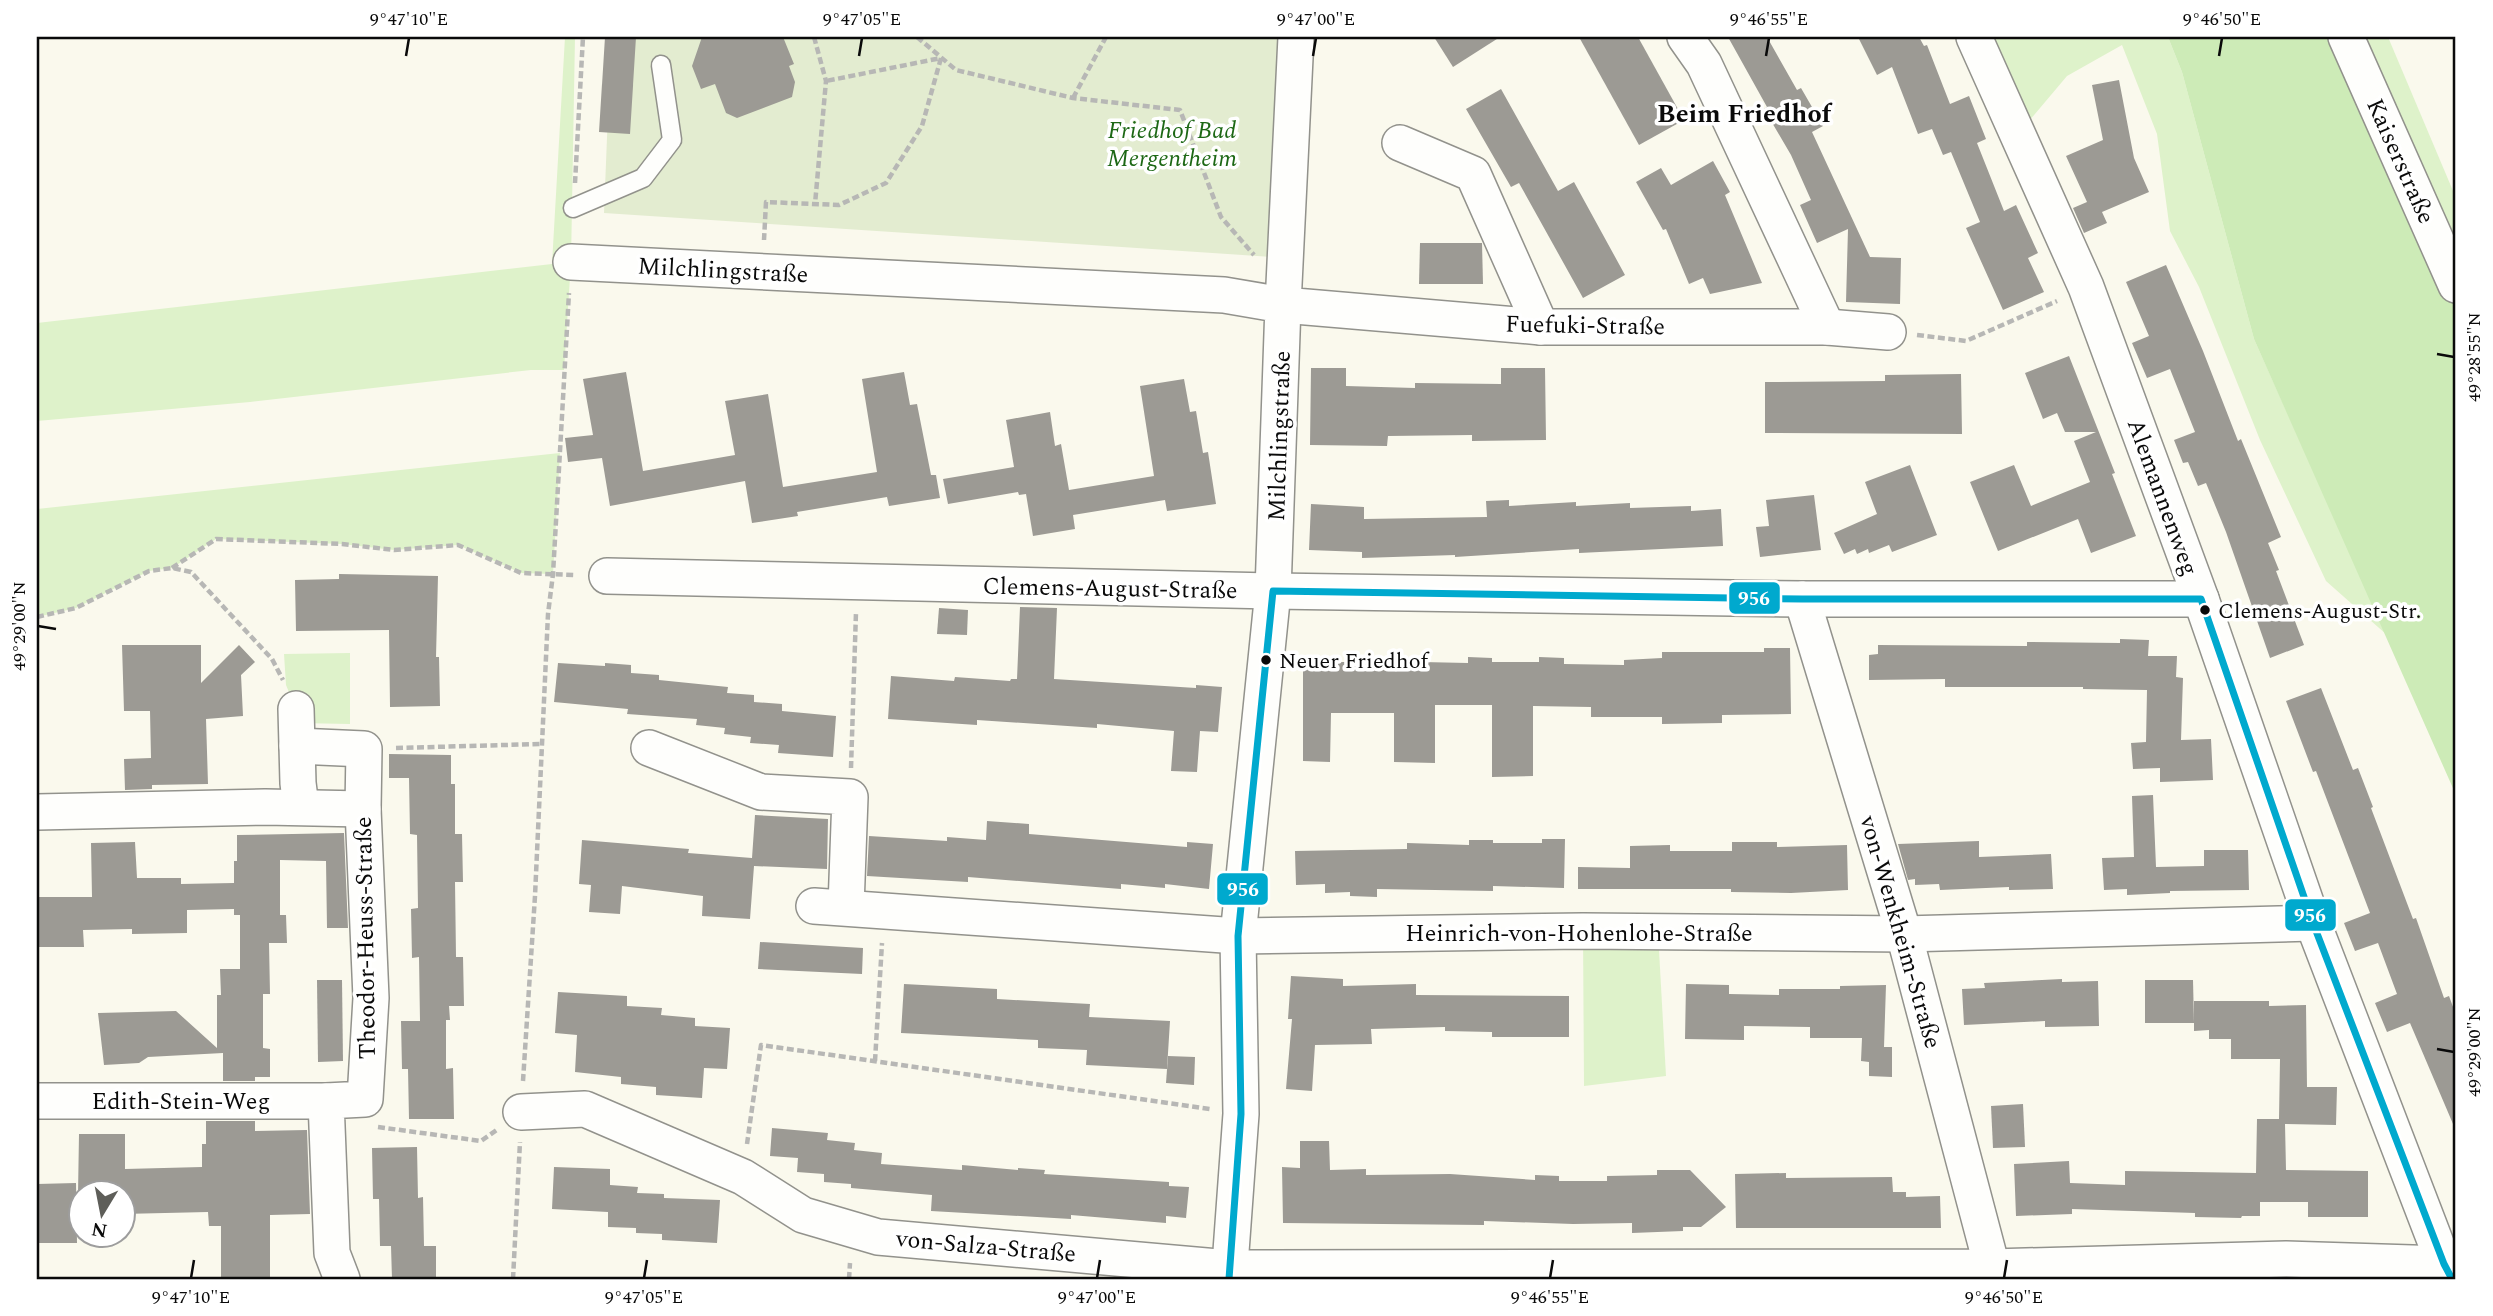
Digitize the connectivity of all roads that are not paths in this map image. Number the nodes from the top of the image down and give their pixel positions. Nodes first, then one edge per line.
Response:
1 (1296, 37) edge
2 (1685, 37) edge
3 (1974, 37) edge
4 (2346, 37) edge
5 (661, 65) dead end
6 (1400, 143) dead end
7 (573, 208) road end
8 (570, 262) road end
9 (2456, 285) edge
10 (1283, 292) junction
11 (1541, 327) junction
12 (1827, 327) junction
13 (1888, 332) road end
14 (607, 576) dead end
15 (1273, 591) junction
16 (1802, 599) junction
17 (2201, 599) junction
18 (296, 709) road end
19 (297, 746) junction
20 (649, 748) dead end
21 (301, 807) junction
22 (363, 809) junction
23 (37, 812) edge
24 (2313, 923) junction
25 (1904, 934) junction
26 (1238, 936) junction
27 (37, 1101) edge
28 (326, 1101) junction
29 (521, 1112) road end
30 (1992, 1267) junction
31 (2448, 1271) edge
32 (1229, 1273) edge
33 (342, 1279) edge

1 - 10 street
2 - 12 street
3 - 17 street, Alemannenweg
4 - 9 street, Kaiserstraße
5 - 7 lane
6 - 11 street
8 - 10 street, Milchlingstraße
10 - 11 street, Fuefuki-Straße
10 - 15 street, Milchlingstraße
11 - 12 street, Fuefuki-Straße
12 - 13 street, Fuefuki-Straße
14 - 15 street, Clemens-August-Straße
15 - 16 street, Clemens-August-Straße
15 - 26 street, Milchlingstraße
16 - 17 street, Clemens-August-Straße
16 - 25 street, von-Wenkheim-Straße
17 - 24 street, Alemannenweg
18 - 19 street
19 - 21 street
19 - 22 street, Theodor-Heuss-Straße
20 - 26 street, Heinrich-von-Hohenlohe-Straße
21 - 22 street
21 - 23 street
22 - 28 street, Theodor-Heuss-Straße
24 - 25 street, Heinrich-von-Hohenlohe-Straße
24 - 31 street, Alemannenweg
25 - 26 street, Heinrich-von-Hohenlohe-Straße
25 - 30 street, von-Wenkheim-Straße
26 - 32 street, Milchlingstraße
27 - 28 street, Edith-Stein-Weg
28 - 33 street
29 - 32 street, von-Salza-Straße
30 - 31 street, von-Salza-Straße
30 - 32 street, von-Salza-Straße

